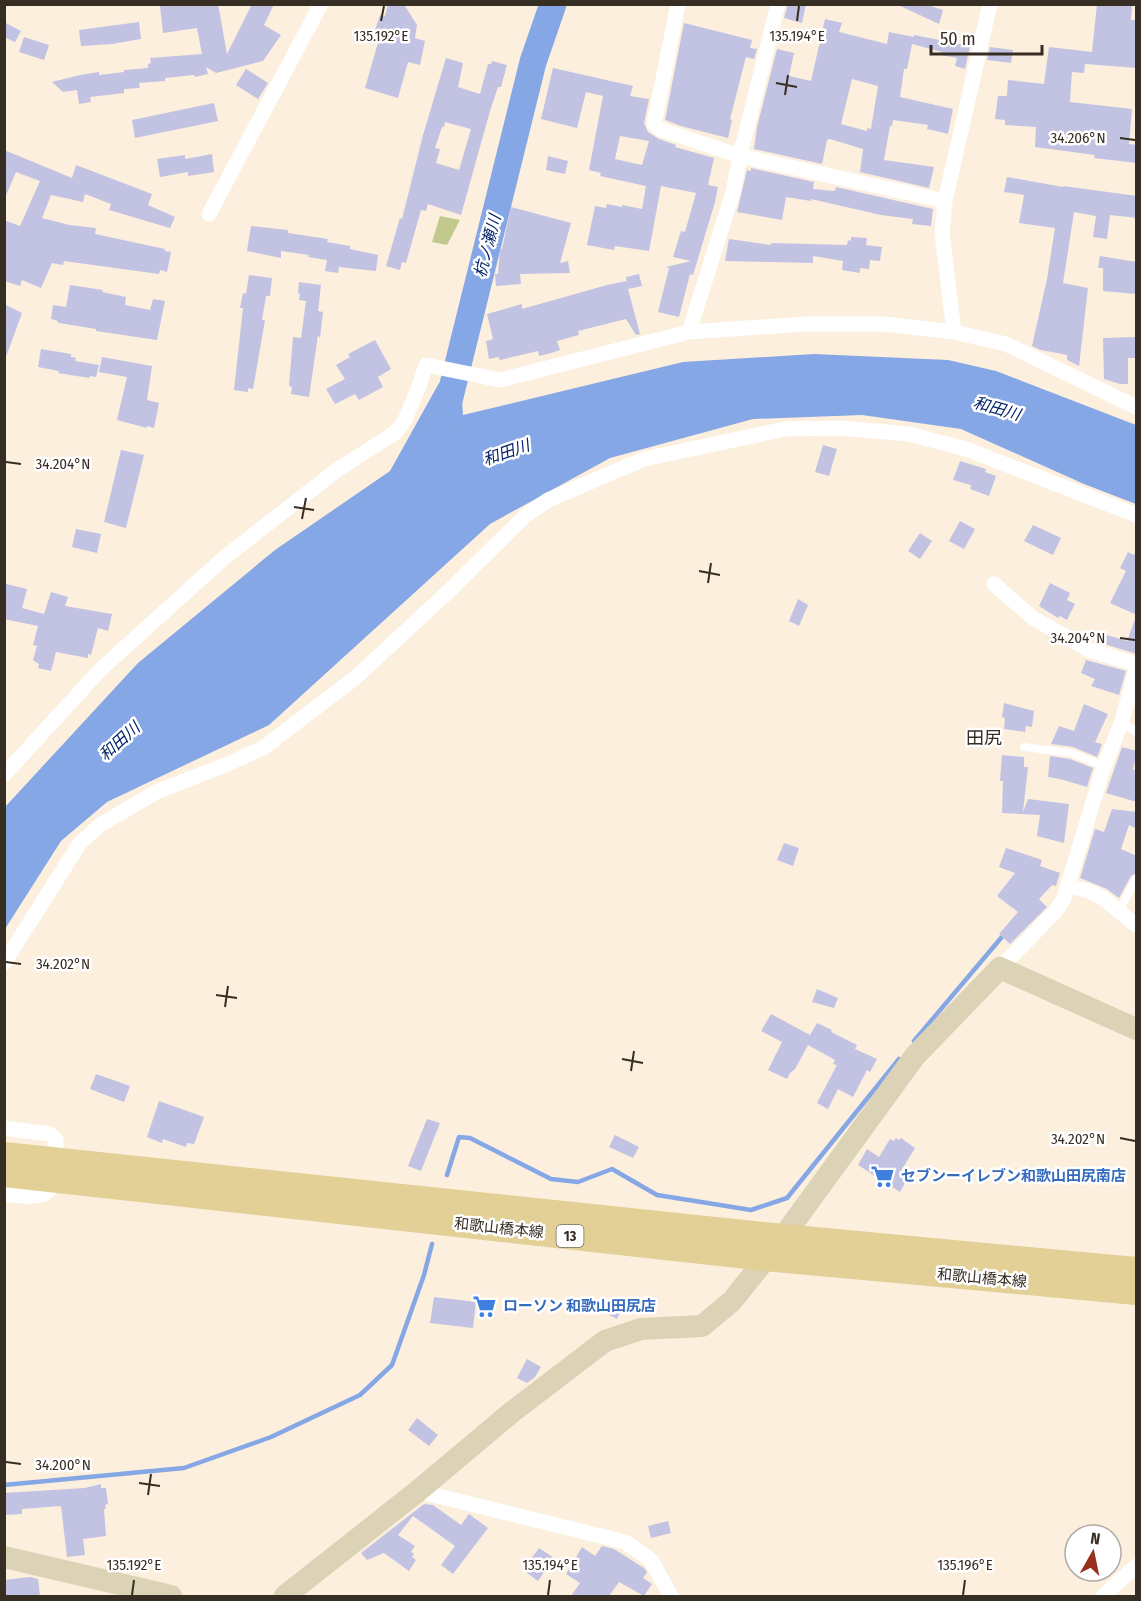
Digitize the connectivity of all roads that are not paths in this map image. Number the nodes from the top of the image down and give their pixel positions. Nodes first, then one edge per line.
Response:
1 (321, 4) edge
2 (678, 4) edge
3 (778, 4) edge
4 (990, 4) edge
5 (740, 156) junction
6 (945, 201) junction
7 (209, 214) dead end
8 (689, 332) junction
9 (954, 332) junction
10 (1137, 407) edge
11 (1137, 515) edge
12 (994, 584) dead end
13 (1137, 664) edge
14 (1137, 670) edge
15 (1122, 721) junction
16 (1137, 732) edge
17 (1024, 747) dead end
18 (1104, 766) junction
19 (4, 775) edge
20 (1137, 879) edge
21 (1068, 886) junction
22 (1119, 911) junction
23 (1137, 926) edge
24 (4, 963) edge
25 (1000, 969) junction
26 (1137, 1029) edge
27 (4, 1128) edge
28 (4, 1155) edge
29 (55, 1169) junction
30 (4, 1174) edge
31 (4, 1194) edge
32 (783, 1237) junction
33 (765, 1258) junction
34 (1137, 1270) edge
35 (1137, 1292) edge
36 (418, 1491) junction
37 (4, 1557) edge
38 (1137, 1566) edge
39 (171, 1596) edge
40 (285, 1596) edge
41 (671, 1596) edge
42 (1103, 1596) edge

1 - 7 street
2 - 5 street
3 - 5 street
4 - 6 street
5 - 6 street
5 - 8 street
6 - 9 street
8 - 9 street
8 - 19 street
9 - 10 street
11 - 24 street
12 - 13 street
14 - 15 street
15 - 16 lane
15 - 18 street
17 - 18 lane
18 - 21 street
20 - 22 lane
21 - 22 street
21 - 25 street
22 - 23 street
25 - 26 street
25 - 32 street
27 - 29 street
28 - 29 main road, 和歌山橋本線 / 13
29 - 30 main road, 和歌山橋本線 / 13
29 - 31 street
29 - 32 main road, 和歌山橋本線 / 13
29 - 33 main road, 和歌山橋本線 / 13
32 - 33 street
32 - 34 main road, 和歌山橋本線 / 13
33 - 35 main road, 和歌山橋本線 / 13
33 - 36 street
36 - 40 street
36 - 41 street
37 - 39 street
38 - 42 street

